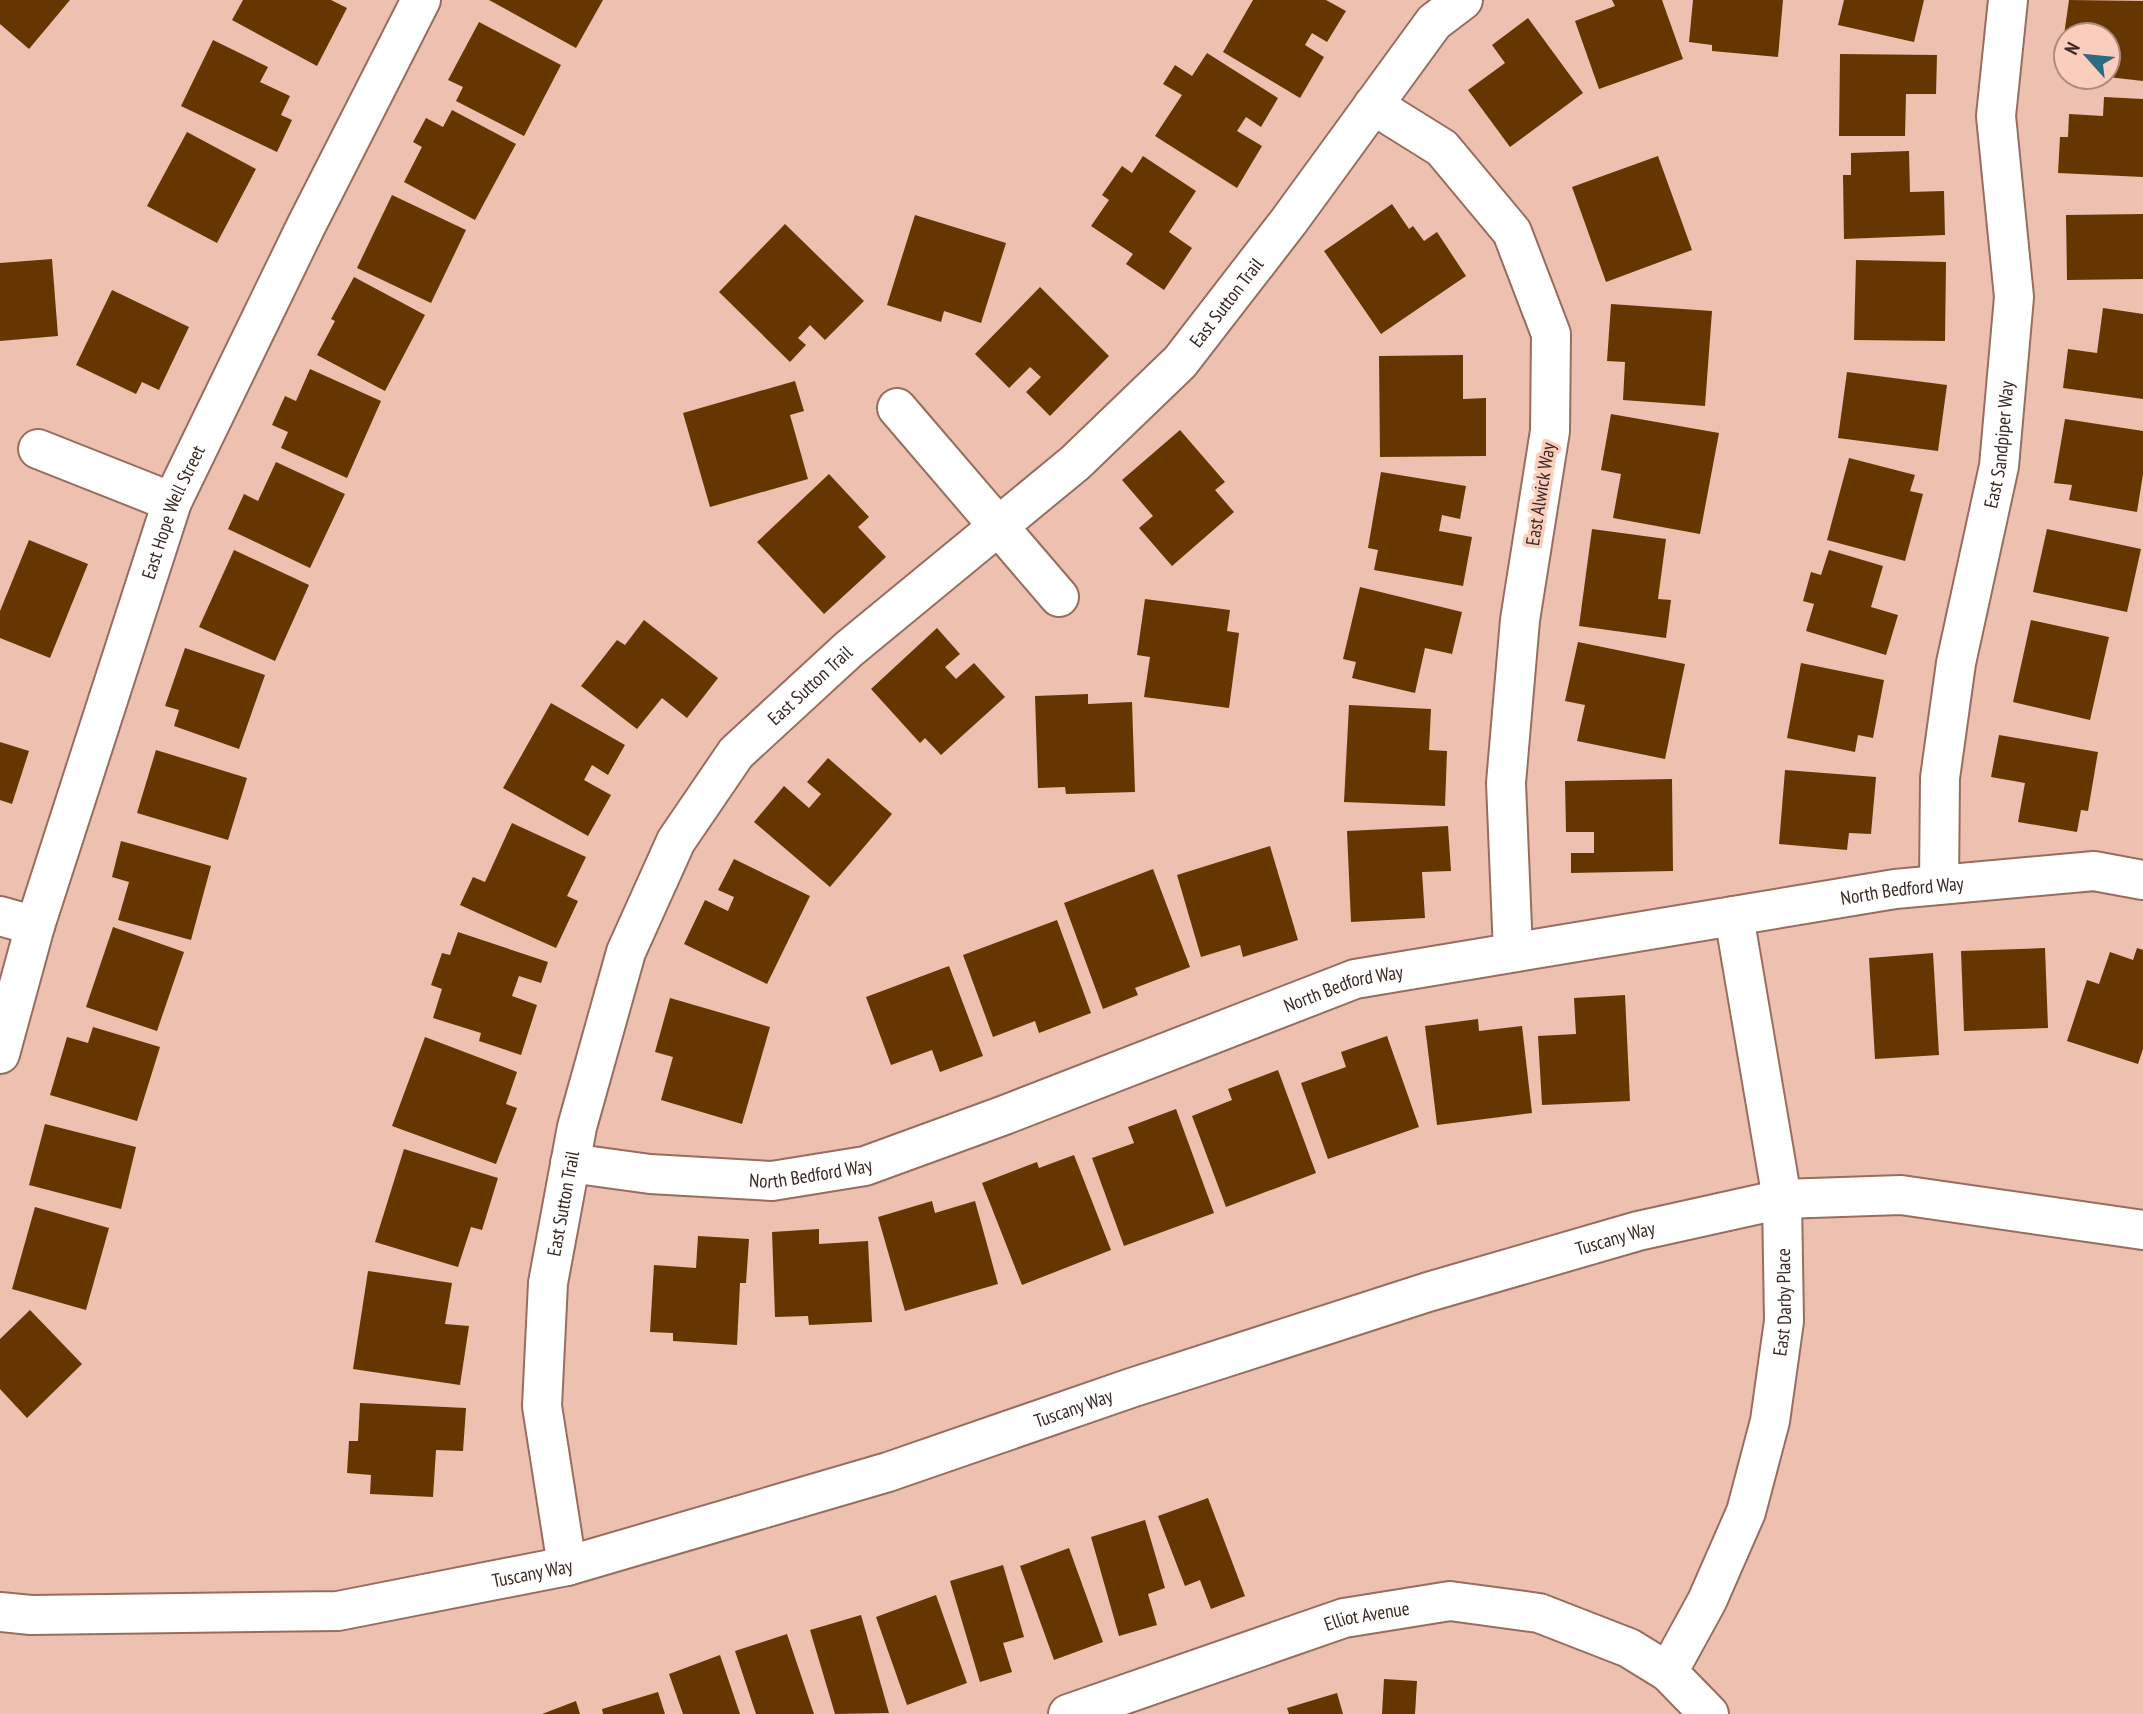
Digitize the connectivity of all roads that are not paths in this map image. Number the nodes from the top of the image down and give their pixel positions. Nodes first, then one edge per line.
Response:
1 (421, 0) edge
2 (1464, 0) edge
3 (2008, 0) edge
4 (1373, 105) junction
5 (897, 408) dead end
6 (38, 449) dead end
7 (172, 502) junction
8 (998, 527) junction
9 (1059, 597) dead end
10 (2143, 880) edge
11 (1938, 885) junction
12 (1734, 916) junction
13 (17, 921) edge
14 (1513, 952) junction
15 (0, 1054) edge
16 (569, 1163) junction
17 (1782, 1199) junction
18 (2143, 1230) edge
19 (567, 1566) junction
20 (0, 1612) edge
21 (1668, 1672) junction
22 (1068, 1714) edge
23 (1709, 1714) edge

1 - 7 street, East Hope Well Street
2 - 4 street, East Sutton Trail
3 - 11 street, East Sandpiper Way
4 - 8 street, East Sutton Trail
4 - 14 street, East Alwick Way
5 - 8 street
6 - 7 street
7 - 13 street, East Hope Well Street
8 - 9 street
8 - 16 street, East Sutton Trail
10 - 11 street, North Bedford Way
11 - 12 street, North Bedford Way
12 - 14 street, North Bedford Way
12 - 17 street, East Darby Place
13 - 15 street, East Hope Well Street
14 - 16 street, North Bedford Way
16 - 19 street, East Sutton Trail
17 - 18 street, Tuscany Way
17 - 19 street, Tuscany Way
17 - 21 street, East Darby Place
19 - 20 street, Tuscany Way
21 - 22 street, Elliot Avenue
21 - 23 street, Elliot Avenue

